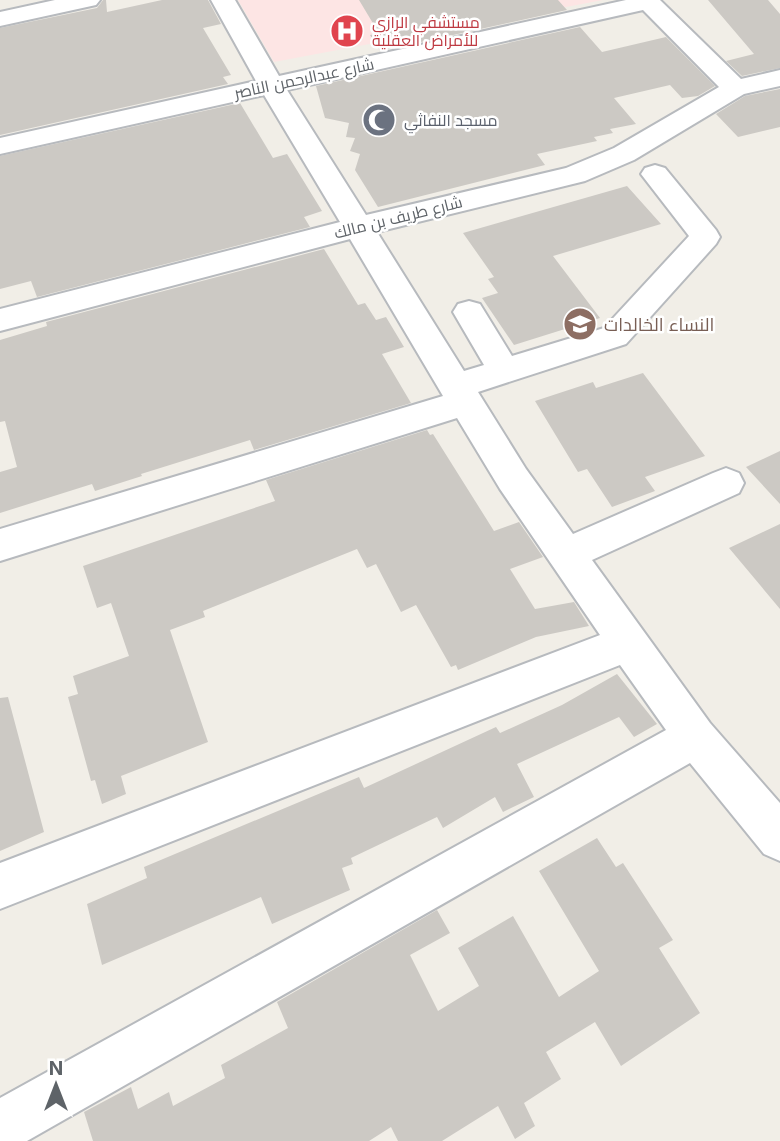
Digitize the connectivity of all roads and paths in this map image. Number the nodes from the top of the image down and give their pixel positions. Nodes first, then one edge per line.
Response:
1 (88, 0) edge
2 (223, 0) edge
3 (648, 1) edge
4 (0, 19) edge
5 (780, 78) edge
6 (271, 85) junction
7 (735, 88) junction
8 (0, 146) edge
9 (655, 174) dead end
10 (357, 227) junction
11 (470, 312) dead end
12 (0, 320) edge
13 (505, 372) junction
14 (459, 395) junction
15 (726, 483) dead end
16 (0, 545) edge
17 (568, 553) junction
18 (628, 643) junction
19 (695, 737) junction
20 (780, 838) edge
21 (0, 886) edge
22 (0, 1127) edge

1 - 4 street
2 - 6 street
3 - 6 street, شارع عبدالرحمن الناصر
3 - 7 street
5 - 7 street, شارع طريف بن مالك
6 - 8 street, شارع عبدالرحمن الناصر
6 - 10 street
7 - 10 street, شارع طريف بن مالك
9 - 13 street
10 - 12 street, شارع طريف بن مالك
10 - 14 street
11 - 13 street
13 - 14 street
14 - 16 street
14 - 17 street
15 - 17 street
17 - 18 street
18 - 19 street
18 - 21 street
19 - 20 street
19 - 22 street

